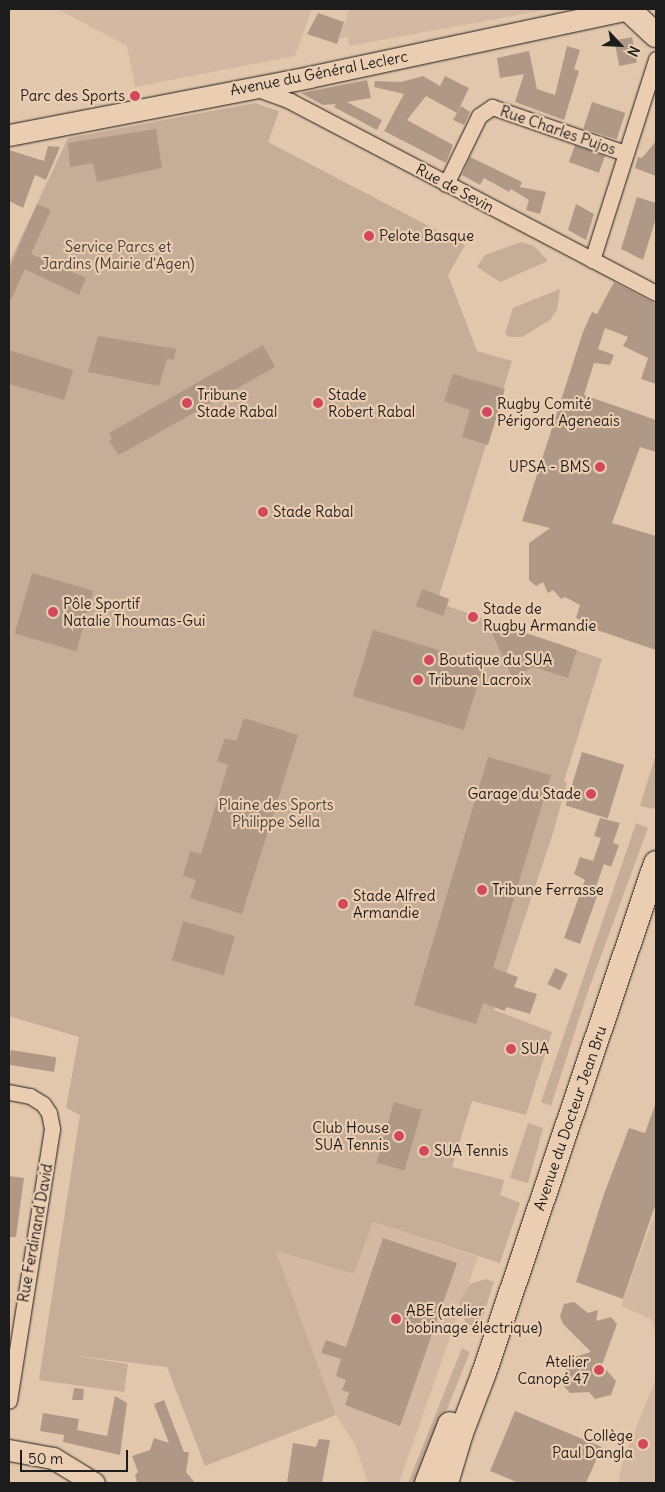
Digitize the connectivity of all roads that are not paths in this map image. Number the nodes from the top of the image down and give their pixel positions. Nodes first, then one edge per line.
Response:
1 (628, 9) edge
2 (656, 35) edge
3 (656, 59) edge
4 (253, 87) junction
5 (9, 135) edge
6 (625, 153) junction
7 (446, 184) junction
8 (592, 260) junction
9 (656, 293) edge
10 (656, 863) edge
11 (9, 1092) edge
12 (484, 1373) junction
13 (9, 1401) edge
14 (451, 1423) junction
15 (9, 1450) edge
16 (94, 1483) edge
17 (427, 1483) edge
18 (435, 1483) edge
19 (446, 1483) edge

1 - 2 main road
1 - 4 street, Avenue du Général Leclerc
3 - 6 street
4 - 5 street, Avenue du Général Leclerc
4 - 7 street, Rue de Sevin
6 - 7 street, Rue Charles Pujos
6 - 8 street
7 - 8 street, Rue de Sevin
8 - 9 street, Rue de Sevin
10 - 12 main road, Avenue du Docteur Jean Bru
11 - 13 street, Rue Ferdinand David
12 - 14 main road, Avenue du Docteur Jean Bru
12 - 19 main road, Avenue du Docteur Jean Bru
14 - 17 main road, Avenue du Docteur Jean Bru
14 - 18 street
15 - 16 street

